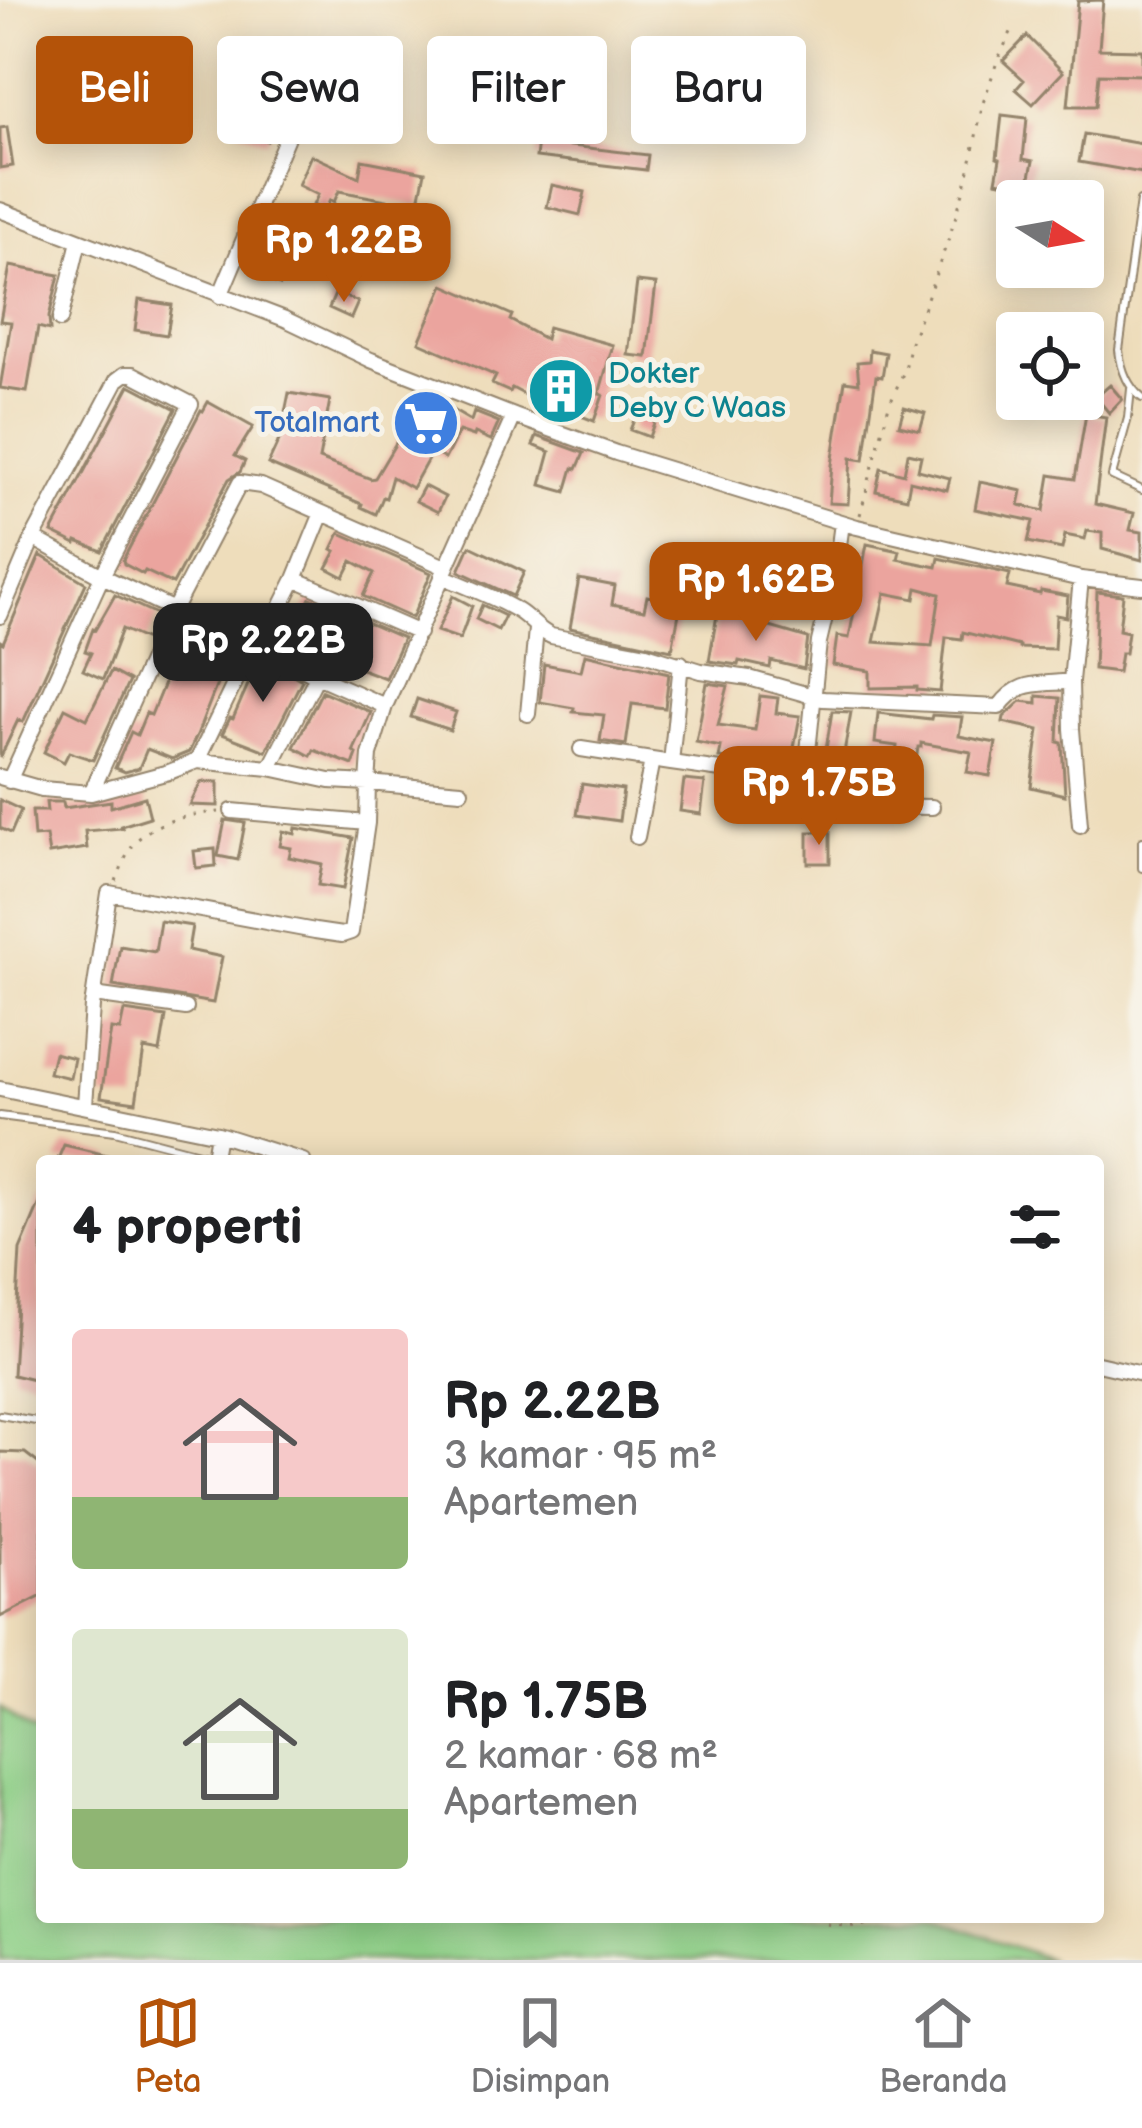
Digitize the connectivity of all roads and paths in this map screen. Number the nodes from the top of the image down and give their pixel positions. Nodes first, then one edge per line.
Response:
1 (1014, 26) dead end
2 (284, 144) edge
3 (1140, 201) edge
4 (0, 210) edge
5 (79, 241) junction
6 (220, 296) junction
7 (61, 320) dead end
8 (1131, 387) junction
9 (1142, 398) edge
10 (514, 416) junction
11 (1142, 490) edge
12 (322, 513) junction
13 (849, 525) junction
14 (33, 538) junction
15 (444, 571) junction
16 (102, 576) junction
17 (295, 579) junction
18 (1081, 579) junction
19 (1142, 586) edge
20 (173, 611) junction
21 (0, 616) edge
22 (536, 629) junction
23 (419, 633) junction
24 (257, 646) junction
25 (681, 663) junction
26 (317, 676) junction
27 (1071, 681) junction
28 (814, 695) junction
29 (386, 706) junction
30 (528, 714) dead end
31 (580, 749) dead end
32 (652, 760) junction
33 (196, 761) junction
34 (671, 764) junction
35 (270, 768) junction
36 (5, 779) edge
37 (805, 782) junction
38 (368, 783) junction
39 (461, 790) dead end
40 (91, 793) junction
41 (932, 806) dead end
42 (232, 811) joint
43 (368, 823) junction
44 (1080, 825) dead end
45 (637, 837) dead end
46 (1142, 841) edge
47 (1142, 868) edge
48 (110, 893) junction
49 (94, 995) junction
50 (186, 1008) dead end
51 (0, 1089) edge
52 (85, 1105) junction
53 (0, 1115) edge
54 (218, 1134) junction
55 (199, 1155) edge
56 (217, 1155) edge
57 (284, 1155) edge
58 (1104, 1365) edge
59 (1142, 1374) edge
60 (0, 1415) edge
61 (36, 1421) edge
62 (876, 1923) edge
63 (827, 1924) dead end

1 - 13 path
2 - 6 street
3 - 8 lane
4 - 5 street
5 - 6 street
5 - 7 street
6 - 10 street
8 - 9 lane
8 - 11 lane
10 - 13 street
10 - 15 street
12 - 15 street
12 - 17 street
12 - 20 street
13 - 18 street
13 - 28 street
14 - 16 street
14 - 16 street
14 - 21 street
15 - 22 street
15 - 23 street
16 - 20 street
16 - 36 street
17 - 23 street
17 - 24 street
18 - 19 street
18 - 27 street
20 - 24 street
20 - 40 street
22 - 25 street
22 - 30 street
23 - 29 street
24 - 26 street
24 - 33 street
25 - 28 street
25 - 34 street
26 - 29 street
26 - 35 street
27 - 28 street
27 - 44 street
28 - 37 street
29 - 38 street
31 - 32 street
32 - 34 street
32 - 45 street
33 - 35 street
33 - 40 street
34 - 37 street
35 - 38 street
36 - 40 street
37 - 41 street
38 - 39 street
38 - 43 street
42 - 43 street
42 - 48 path
43 - 48 street
46 - 47 lane
48 - 49 street
49 - 50 street
49 - 52 street
51 - 52 street
52 - 54 street
53 - 55 lane
54 - 56 street
54 - 57 street
58 - 59 street
60 - 61 lane
62 - 63 path

